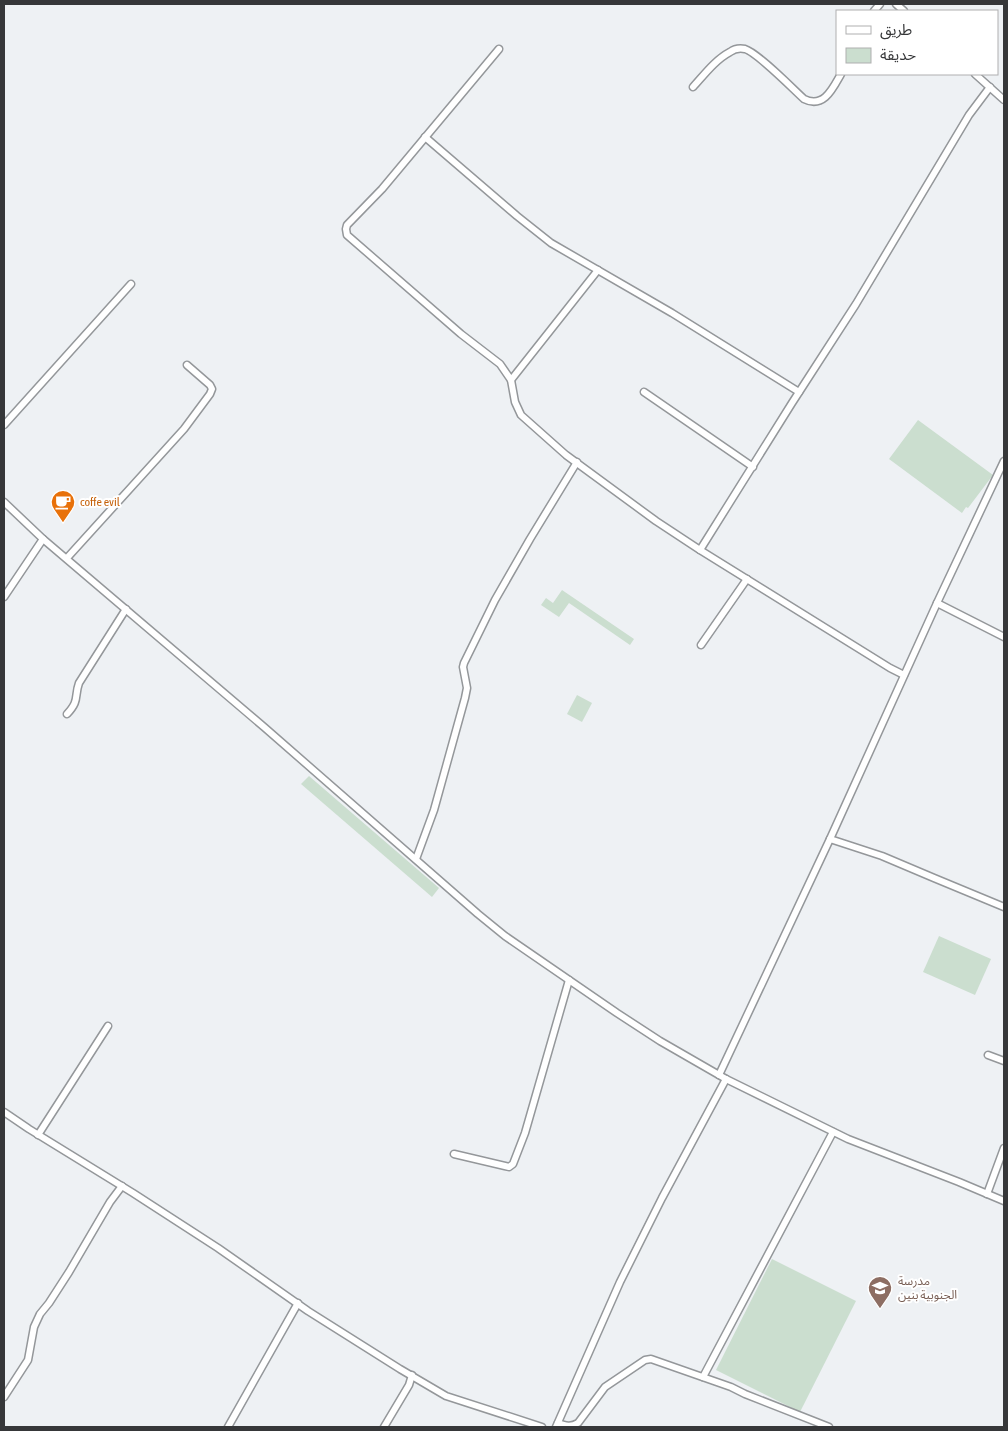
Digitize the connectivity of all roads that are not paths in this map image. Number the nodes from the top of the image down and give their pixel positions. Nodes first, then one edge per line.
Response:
1 (499, 49) dead end
2 (840, 75) edge
3 (976, 75) edge
4 (693, 87) dead end
5 (990, 87) junction
6 (1003, 97) edge
7 (425, 137) junction
8 (598, 270) junction
9 (131, 284) dead end
10 (187, 365) dead end
11 (511, 380) junction
12 (644, 392) dead end
13 (799, 392) junction
14 (4, 425) edge
15 (1004, 461) edge
16 (577, 462) junction
17 (752, 467) junction
18 (4, 502) edge
19 (44, 539) junction
20 (700, 550) junction
21 (66, 558) junction
22 (747, 579) junction
23 (4, 597) edge
24 (937, 603) junction
25 (126, 609) junction
26 (1004, 637) edge
27 (701, 645) dead end
28 (904, 675) junction
29 (67, 714) dead end
30 (830, 839) junction
31 (416, 859) junction
32 (1004, 907) edge
33 (569, 980) junction
34 (108, 1026) dead end
35 (988, 1054) dead end
36 (1004, 1061) edge
37 (719, 1075) junction
38 (726, 1079) junction
39 (4, 1112) edge
40 (833, 1132) junction
41 (38, 1134) junction
42 (1004, 1148) edge
43 (454, 1154) dead end
44 (122, 1186) junction
45 (987, 1194) junction
46 (1004, 1201) edge
47 (298, 1303) junction
48 (412, 1375) junction
49 (703, 1377) junction
50 (4, 1397) edge
51 (557, 1425) edge
52 (228, 1427) edge
53 (384, 1427) edge
54 (542, 1427) edge
55 (829, 1427) edge

1 - 7 street
2 - 4 street
3 - 5 street
5 - 6 street
5 - 13 street
7 - 8 street
7 - 11 street
8 - 11 street
8 - 13 street
9 - 14 street
10 - 21 street
11 - 16 street
12 - 17 street
13 - 17 street
15 - 24 street
16 - 20 street
16 - 31 street
17 - 20 street
18 - 19 street
19 - 21 street
19 - 23 street
20 - 22 street
21 - 25 street
22 - 27 street
22 - 28 street
24 - 26 street
24 - 28 street
25 - 29 street
25 - 31 street
28 - 30 street
30 - 32 street
30 - 37 street
31 - 33 street
33 - 37 street
33 - 43 street
34 - 41 street
35 - 36 street
37 - 38 street
38 - 40 street
38 - 51 street
39 - 41 street
40 - 45 street
40 - 49 street
41 - 44 street
42 - 45 street
44 - 47 street
44 - 50 street
45 - 46 street
47 - 48 street
47 - 52 street
48 - 53 street
48 - 54 street
49 - 51 street
49 - 55 street

